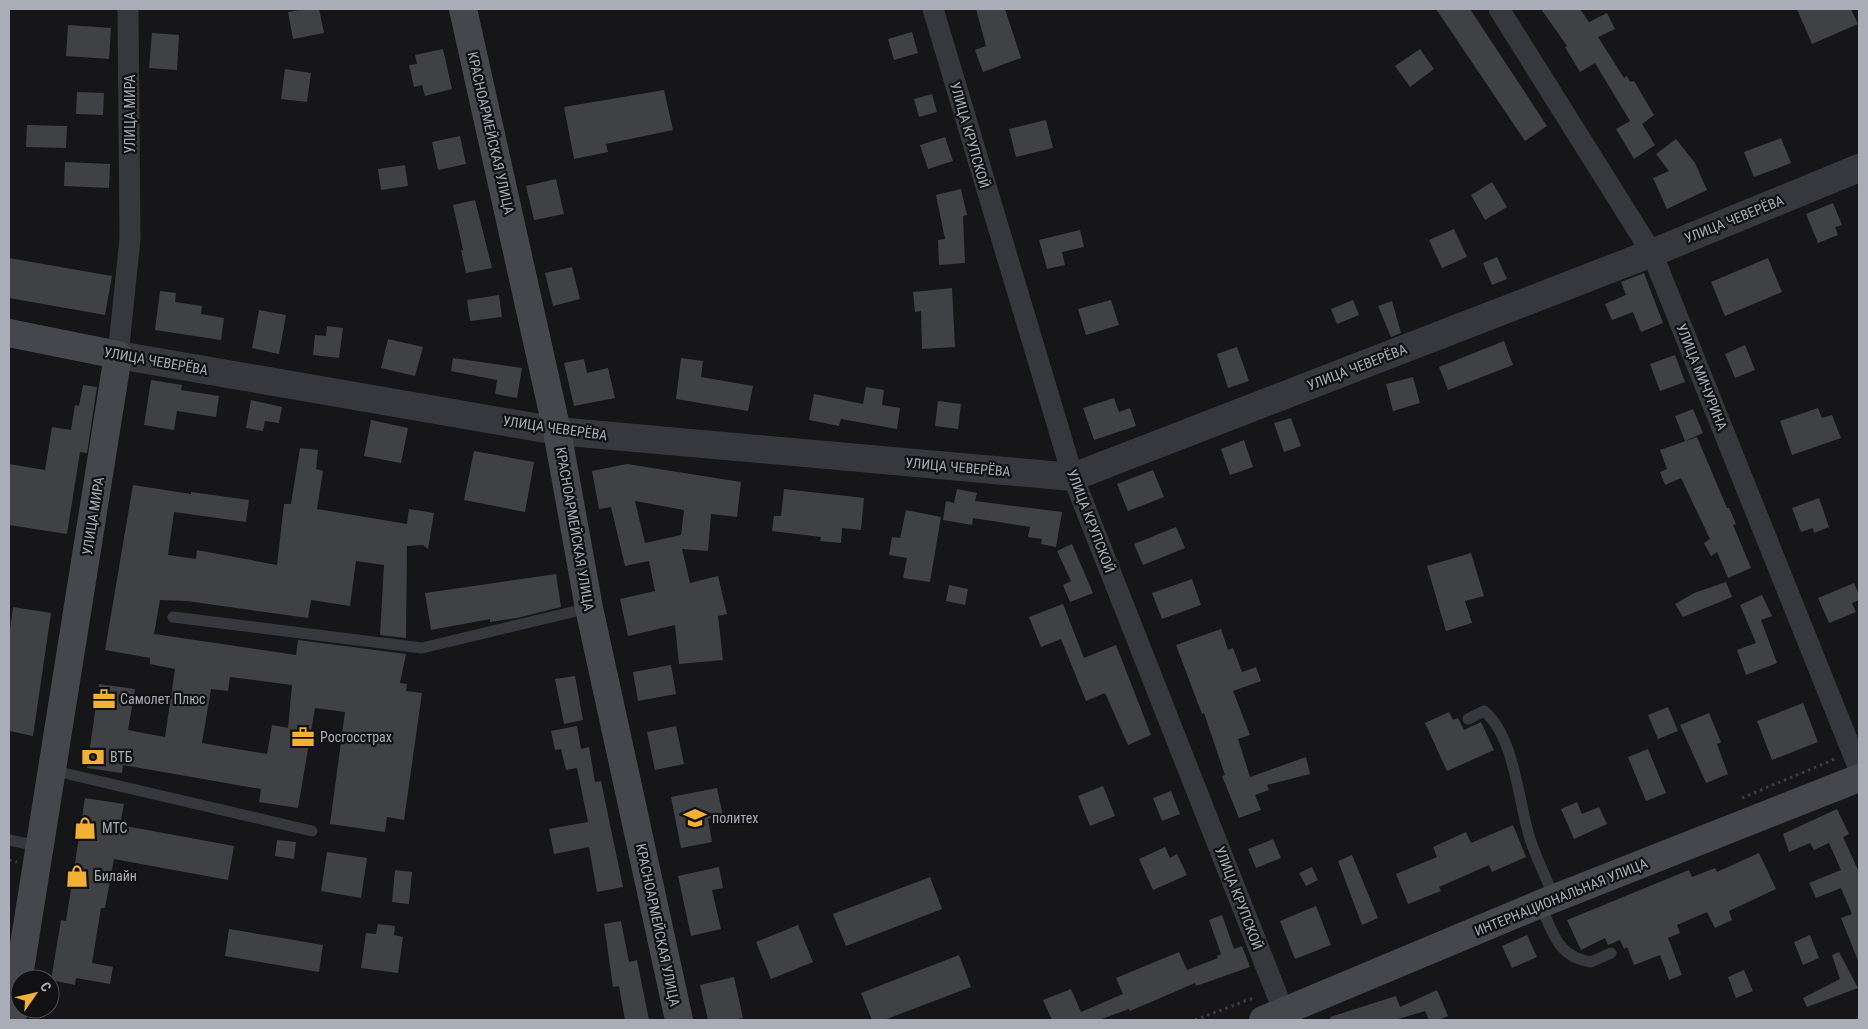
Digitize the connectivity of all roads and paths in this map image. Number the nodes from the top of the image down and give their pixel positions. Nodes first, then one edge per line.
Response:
1 (128, 9) edge
2 (463, 9) edge
3 (932, 9) edge
4 (1499, 9) edge
5 (1859, 168) edge
6 (1652, 253) junction
7 (9, 333) edge
8 (118, 355) junction
9 (557, 431) junction
10 (1073, 478) junction
11 (589, 608) junction
12 (173, 617) dead end
13 (1468, 719) dead end
14 (1859, 769) edge
15 (52, 770) junction
16 (1859, 778) edge
17 (312, 831) dead end
18 (9, 840) edge
19 (38, 846) junction
20 (1548, 902) junction
21 (1611, 953) dead end
22 (1278, 1018) edge
23 (12, 1020) edge
24 (679, 1020) edge

1 - 8 street, УЛИЦА МИРА
2 - 9 main road, КРАСНОАРМЕЙСКАЯ УЛИЦА
3 - 10 street, УЛИЦА КРУПСКОЙ
4 - 6 street, УЛИЦА МИЧУРИНА
5 - 6 street, УЛИЦА ЧЕВЕРЁВА
6 - 10 street, УЛИЦА ЧЕВЕРЁВА
6 - 14 street, УЛИЦА МИЧУРИНА
7 - 8 main road, УЛИЦА ЧЕВЕРЁВА
8 - 9 street, УЛИЦА ЧЕВЕРЁВА
8 - 15 main road, УЛИЦА МИРА
9 - 10 street, УЛИЦА ЧЕВЕРЁВА
9 - 11 main road, КРАСНОАРМЕЙСКАЯ УЛИЦА
10 - 22 street, УЛИЦА КРУПСКОЙ
11 - 12 lane
11 - 24 main road, КРАСНОАРМЕЙСКАЯ УЛИЦА
13 - 20 lane
15 - 17 lane
15 - 19 main road, УЛИЦА МИРА
16 - 20 main road, ИНТЕРНАЦИОНАЛЬНАЯ УЛИЦА
18 - 19 lane
19 - 23 main road, УЛИЦА МИРА
20 - 21 lane
20 - 22 main road, ИНТЕРНАЦИОНАЛЬНАЯ УЛИЦА

